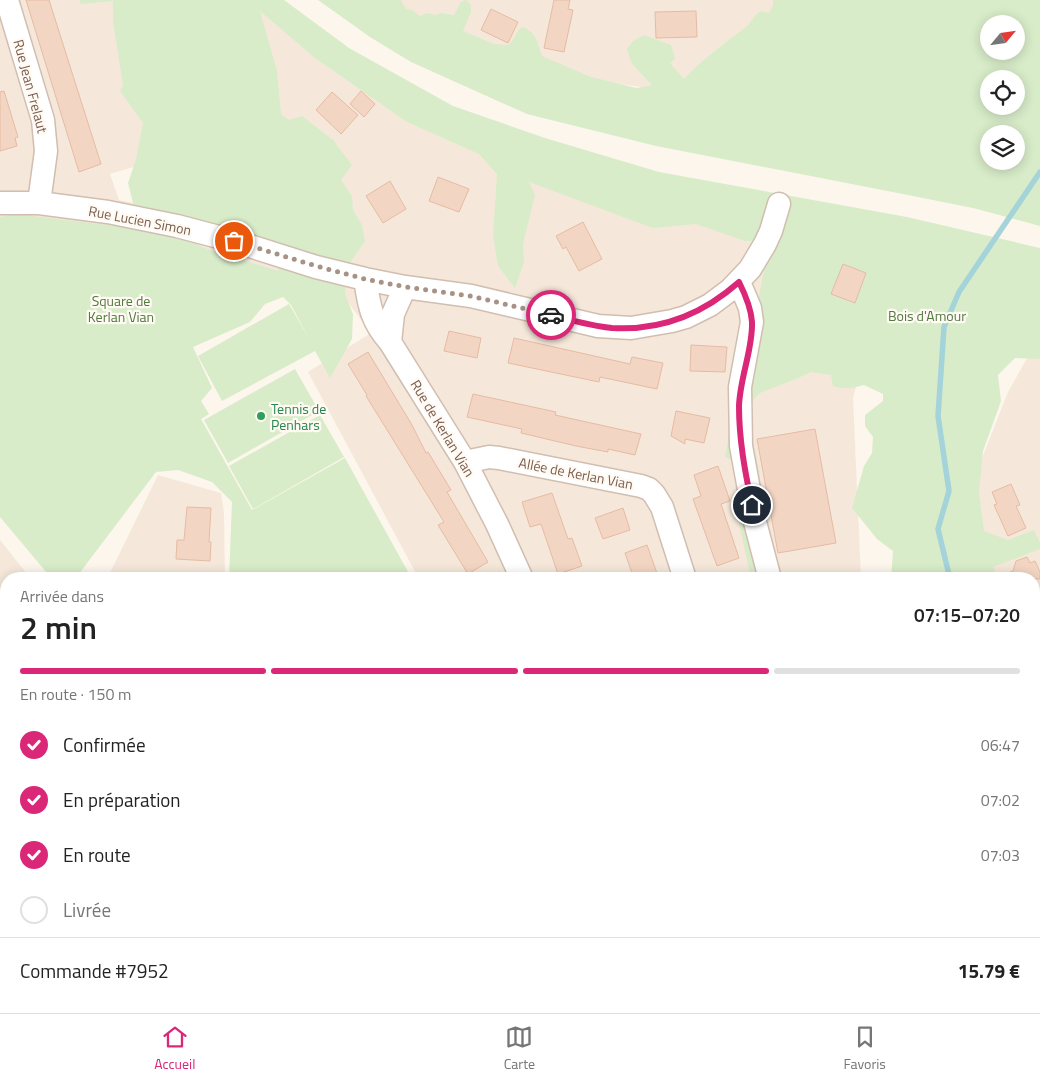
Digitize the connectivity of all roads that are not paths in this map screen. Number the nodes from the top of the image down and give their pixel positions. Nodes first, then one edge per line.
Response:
1 (7, 0) edge
2 (0, 203) edge
3 (39, 203) junction
4 (779, 204) dead end
5 (365, 279) junction
6 (739, 282) junction
7 (406, 287) junction
8 (390, 342) junction
9 (465, 462) junction
10 (519, 572) edge
11 (683, 572) edge
12 (768, 572) edge

1 - 3 street, Rue Jean Frelaut
2 - 3 street, Rue Lucien Simon
3 - 5 street, Rue Lucien Simon
4 - 6 street, Rue Lucien Simon
5 - 7 street, Rue Lucien Simon
5 - 8 street, Rue de Kerlan Vian
6 - 7 street, Rue Lucien Simon
6 - 12 street
7 - 8 street
8 - 9 street, Rue de Kerlan Vian
9 - 10 street, Rue de Kerlan Vian
9 - 11 street, Allée de Kerlan Vian

